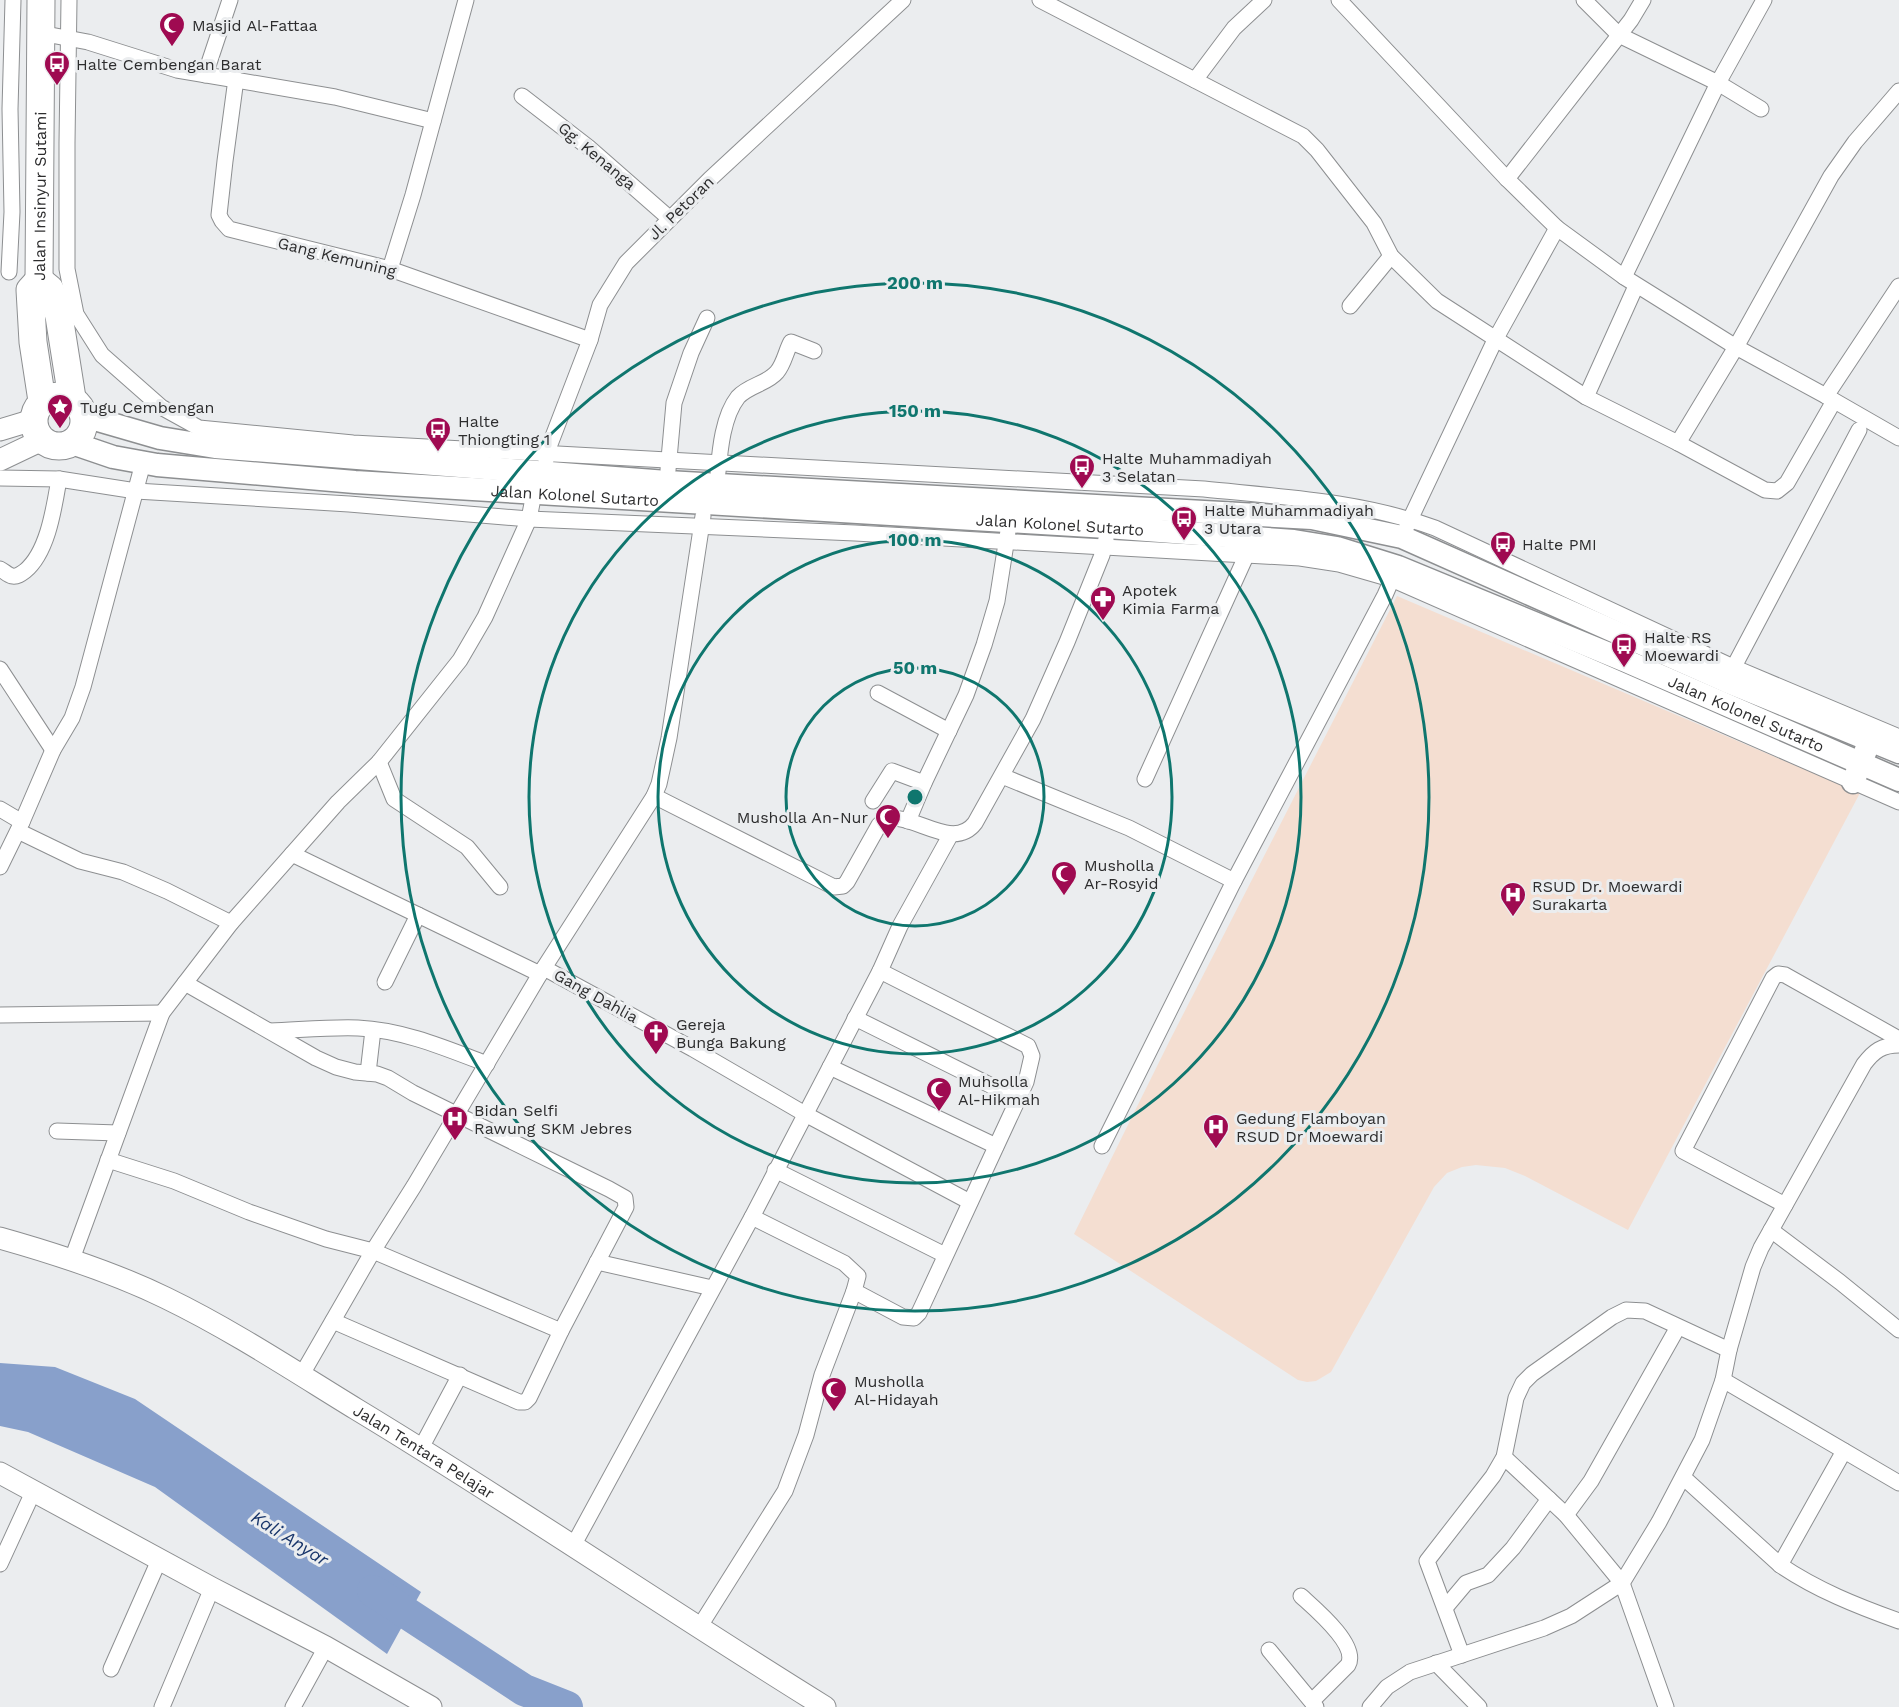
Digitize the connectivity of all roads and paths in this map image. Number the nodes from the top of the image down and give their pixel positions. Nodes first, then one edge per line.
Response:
1 (13, 0) edge
2 (41, 0) edge
3 (69, 0) edge
4 (230, 0) edge
5 (466, 0) edge
6 (903, 0) edge
7 (1040, 0) edge
8 (1264, 0) edge
9 (1339, 0) edge
10 (1584, 0) edge
11 (1643, 0) edge
12 (1764, 0) edge
13 (40, 33) junction
14 (1619, 34) junction
15 (69, 39) junction
16 (205, 75) junction
17 (236, 79) junction
18 (1194, 80) junction
19 (1718, 83) junction
20 (1899, 91) edge
21 (522, 96) dead end
22 (1761, 108) dead end
23 (5, 109) edge
24 (41, 109) junction
25 (433, 121) junction
26 (54, 142) junction
27 (1507, 179) junction
28 (669, 218) junction
29 (1557, 228) junction
30 (1391, 256) junction
31 (390, 268) junction
32 (67, 269) junction
33 (9, 272) dead end
34 (39, 274) junction
35 (1630, 281) junction
36 (1899, 286) edge
37 (1350, 306) dead end
38 (706, 318) dead end
39 (590, 340) junction
40 (1495, 340) junction
41 (1736, 347) junction
42 (814, 351) dead end
43 (1586, 397) junction
44 (1830, 398) junction
45 (76, 399) junction
46 (39, 420) junction
47 (0, 430) edge
48 (1859, 430) dead end
49 (1899, 438) edge
50 (72, 443) junction
51 (1678, 443) junction
52 (283, 444) junction
53 (0, 460) edge
54 (545, 462) junction
55 (143, 463) junction
56 (667, 471) junction
57 (718, 474) junction
58 (0, 478) edge
59 (59, 479) junction
60 (136, 491) junction
61 (534, 493) junction
62 (703, 514) junction
63 (529, 519) junction
64 (1406, 528) junction
65 (1008, 531) junction
66 (1106, 537) junction
67 (1247, 546) junction
68 (0, 569) edge
69 (1394, 573) junction
70 (0, 669) edge
71 (1730, 674) junction
72 (878, 693) dead end
73 (949, 731) junction
74 (1868, 734) junction
75 (1899, 737) edge
76 (53, 750) junction
77 (1899, 753) edge
78 (379, 762) junction
79 (1857, 773) junction
80 (1002, 776) junction
81 (1144, 779) dead end
82 (1899, 780) edge
83 (924, 783) junction
84 (654, 796) junction
85 (873, 801) dead end
86 (1899, 802) edge
87 (0, 809) edge
88 (908, 821) junction
89 (20, 827) junction
90 (951, 834) junction
91 (292, 854) junction
92 (0, 867) edge
93 (1234, 881) junction
94 (500, 887) dead end
95 (418, 915) junction
96 (231, 923) junction
97 (542, 971) junction
98 (880, 971) junction
99 (186, 982) junction
100 (385, 982) dead end
101 (162, 1013) junction
102 (0, 1014) edge
103 (855, 1018) junction
104 (373, 1030) junction
105 (270, 1031) junction
106 (1899, 1039) edge
107 (1899, 1045) edge
108 (487, 1064) junction
109 (830, 1067) junction
110 (368, 1073) junction
111 (1018, 1099) junction
112 (805, 1114) junction
113 (456, 1115) junction
114 (57, 1131) dead end
115 (118, 1133) junction
116 (996, 1146) junction
117 (1102, 1146) dead end
118 (108, 1160) junction
119 (775, 1170) junction
120 (970, 1202) junction
121 (1785, 1205) junction
122 (752, 1217) junction
123 (1771, 1230) junction
124 (0, 1238) edge
125 (373, 1251) junction
126 (945, 1255) junction
127 (72, 1259) junction
128 (597, 1262) junction
129 (712, 1288) junction
130 (854, 1291) junction
131 (333, 1321) junction
132 (1678, 1327) junction
133 (1899, 1330) edge
134 (561, 1331) junction
135 (1729, 1350) junction
136 (301, 1376) junction
137 (460, 1376) junction
138 (1723, 1380) junction
139 (421, 1448) junction
140 (1844, 1451) junction
141 (1504, 1457) junction
142 (0, 1473) edge
143 (1683, 1477) junction
144 (1899, 1483) edge
145 (34, 1490) junction
146 (1549, 1499) junction
147 (1566, 1515) junction
148 (573, 1546) junction
149 (160, 1558) junction
150 (0, 1564) edge
151 (1780, 1565) junction
152 (1622, 1583) junction
153 (212, 1588) junction
154 (1301, 1596) dead end
155 (1445, 1608) junction
156 (1899, 1621) edge
157 (700, 1626) junction
158 (326, 1647) junction
159 (1269, 1650) dead end
160 (1462, 1655) junction
161 (1436, 1664) junction
162 (111, 1668) dead end
163 (1314, 1704) edge
164 (162, 1707) edge
165 (292, 1707) edge
166 (431, 1707) edge
167 (825, 1707) edge
168 (1370, 1707) edge
169 (1479, 1707) edge
170 (1666, 1707) edge

1 - 23 street
2 - 13 highway, Jalan Insinyur Sutami
3 - 15 street
4 - 16 street
5 - 25 street
6 - 28 street, Jl. Petoran
7 - 18 street
8 - 18 street
9 - 27 street
10 - 14 street
11 - 14 street
12 - 19 street
13 - 15 street
13 - 24 highway, Jalan Insinyur Sutami
14 - 19 street
14 - 27 street
15 - 16 street
15 - 26 street
16 - 17 street
17 - 25 street
17 - 31 street, Gang Kemuning
18 - 30 street
19 - 22 street
19 - 35 street
20 - 41 street
21 - 28 street, Gg. Kenanga
23 - 24 street
23 - 33 street
24 - 26 highway, Jalan Insinyur Sutami
25 - 31 street
26 - 32 street
26 - 34 highway, Jalan Insinyur Sutami
27 - 29 street
28 - 39 street, Jl. Petoran
29 - 35 street
29 - 40 street
30 - 37 street
30 - 40 street
31 - 39 street, Gang Kemuning
32 - 34 street
32 - 52 street
34 - 45 highway, Jalan Insinyur Sutami
34 - 46 highway
35 - 41 street
35 - 43 street
36 - 44 street
38 - 56 street
39 - 54 street, Jl. Petoran
40 - 43 street
40 - 64 street
41 - 44 street
41 - 51 street
42 - 57 street
43 - 51 street
44 - 49 street
44 - 51 street
45 - 46 highway
45 - 50 highway
45 - 52 main road, Jalan Kolonel Sutarto
46 - 47 main road
46 - 50 highway
46 - 53 main road
48 - 71 street
50 - 55 main road, Jalan Kolonel Sutarto
52 - 54 main road, Jalan Kolonel Sutarto
54 - 56 main road, Jalan Kolonel Sutarto
55 - 60 street
55 - 61 main road, Jalan Kolonel Sutarto
56 - 57 main road, Jalan Kolonel Sutarto
57 - 64 main road, Jalan Kolonel Sutarto
58 - 59 street
59 - 60 street
59 - 68 street
60 - 63 street
60 - 76 street
61 - 62 main road, Jalan Kolonel Sutarto
61 - 63 street
62 - 63 street
62 - 65 main road, Jalan Kolonel Sutarto
62 - 84 street
63 - 78 street
64 - 71 main road, Jalan Kolonel Sutarto
65 - 66 main road, Jalan Kolonel Sutarto
65 - 73 street
66 - 67 main road, Jalan Kolonel Sutarto
66 - 80 street
67 - 69 main road, Jalan Kolonel Sutarto
67 - 81 street
69 - 79 main road, Jalan Kolonel Sutarto
69 - 93 street
70 - 76 street
71 - 74 main road, Jalan Kolonel Sutarto
72 - 73 street
73 - 83 street
74 - 75 street
74 - 77 main road, Jalan Kolonel Sutarto
74 - 79 main road
76 - 89 street
78 - 91 street
78 - 94 street
79 - 82 main road, Jalan Kolonel Sutarto
79 - 86 street
80 - 90 street
80 - 93 street
83 - 85 street
83 - 88 street
84 - 88 street
84 - 97 street
87 - 89 street
88 - 90 street
89 - 92 street
89 - 96 street
90 - 98 street
91 - 95 street, Gang Dahlia
91 - 96 street
93 - 117 street
95 - 97 street, Gang Dahlia
95 - 100 street
96 - 99 street
97 - 108 street
97 - 112 street, Gang Dahlia
98 - 103 street
98 - 111 street
99 - 101 street
99 - 105 street
101 - 102 street
101 - 115 street
103 - 109 street
103 - 111 street
104 - 105 street
104 - 108 street
104 - 110 street
105 - 110 street
106 - 121 street
107 - 121 street
108 - 113 street
109 - 112 street
109 - 116 street
110 - 113 street
111 - 116 street
112 - 119 street
112 - 120 street, Gang Dahlia
113 - 125 street
113 - 128 street
114 - 115 street
115 - 118 street
116 - 120 street
118 - 125 street
118 - 127 street
119 - 122 street
119 - 126 street
120 - 126 street
121 - 123 street
122 - 129 street
122 - 130 street
123 - 133 street
123 - 135 street
124 - 127 main road, Jalan Tentara Pelajar
125 - 131 street
125 - 134 street
126 - 130 street
127 - 136 main road, Jalan Tentara Pelajar
128 - 129 street
128 - 134 street
129 - 148 street
130 - 157 street
131 - 136 street
131 - 137 street
132 - 135 street
132 - 141 street
132 - 147 street
134 - 137 street
135 - 138 street
136 - 139 main road, Jalan Tentara Pelajar
137 - 139 street
138 - 140 street
138 - 143 street
139 - 148 main road, Jalan Tentara Pelajar
140 - 144 street
140 - 151 street
141 - 146 street
141 - 155 street
142 - 145 main road
143 - 151 street
143 - 152 street
145 - 149 main road
145 - 150 street
146 - 147 street
146 - 155 street
147 - 152 street
148 - 157 main road, Jalan Tentara Pelajar
149 - 153 main road
149 - 162 street
151 - 156 street
152 - 160 street
152 - 170 street
153 - 158 main road
153 - 164 street
154 - 163 street
155 - 160 street
157 - 167 main road, Jalan Tentara Pelajar
158 - 165 street
158 - 166 main road
159 - 163 street
160 - 161 street
161 - 168 street
161 - 169 street

